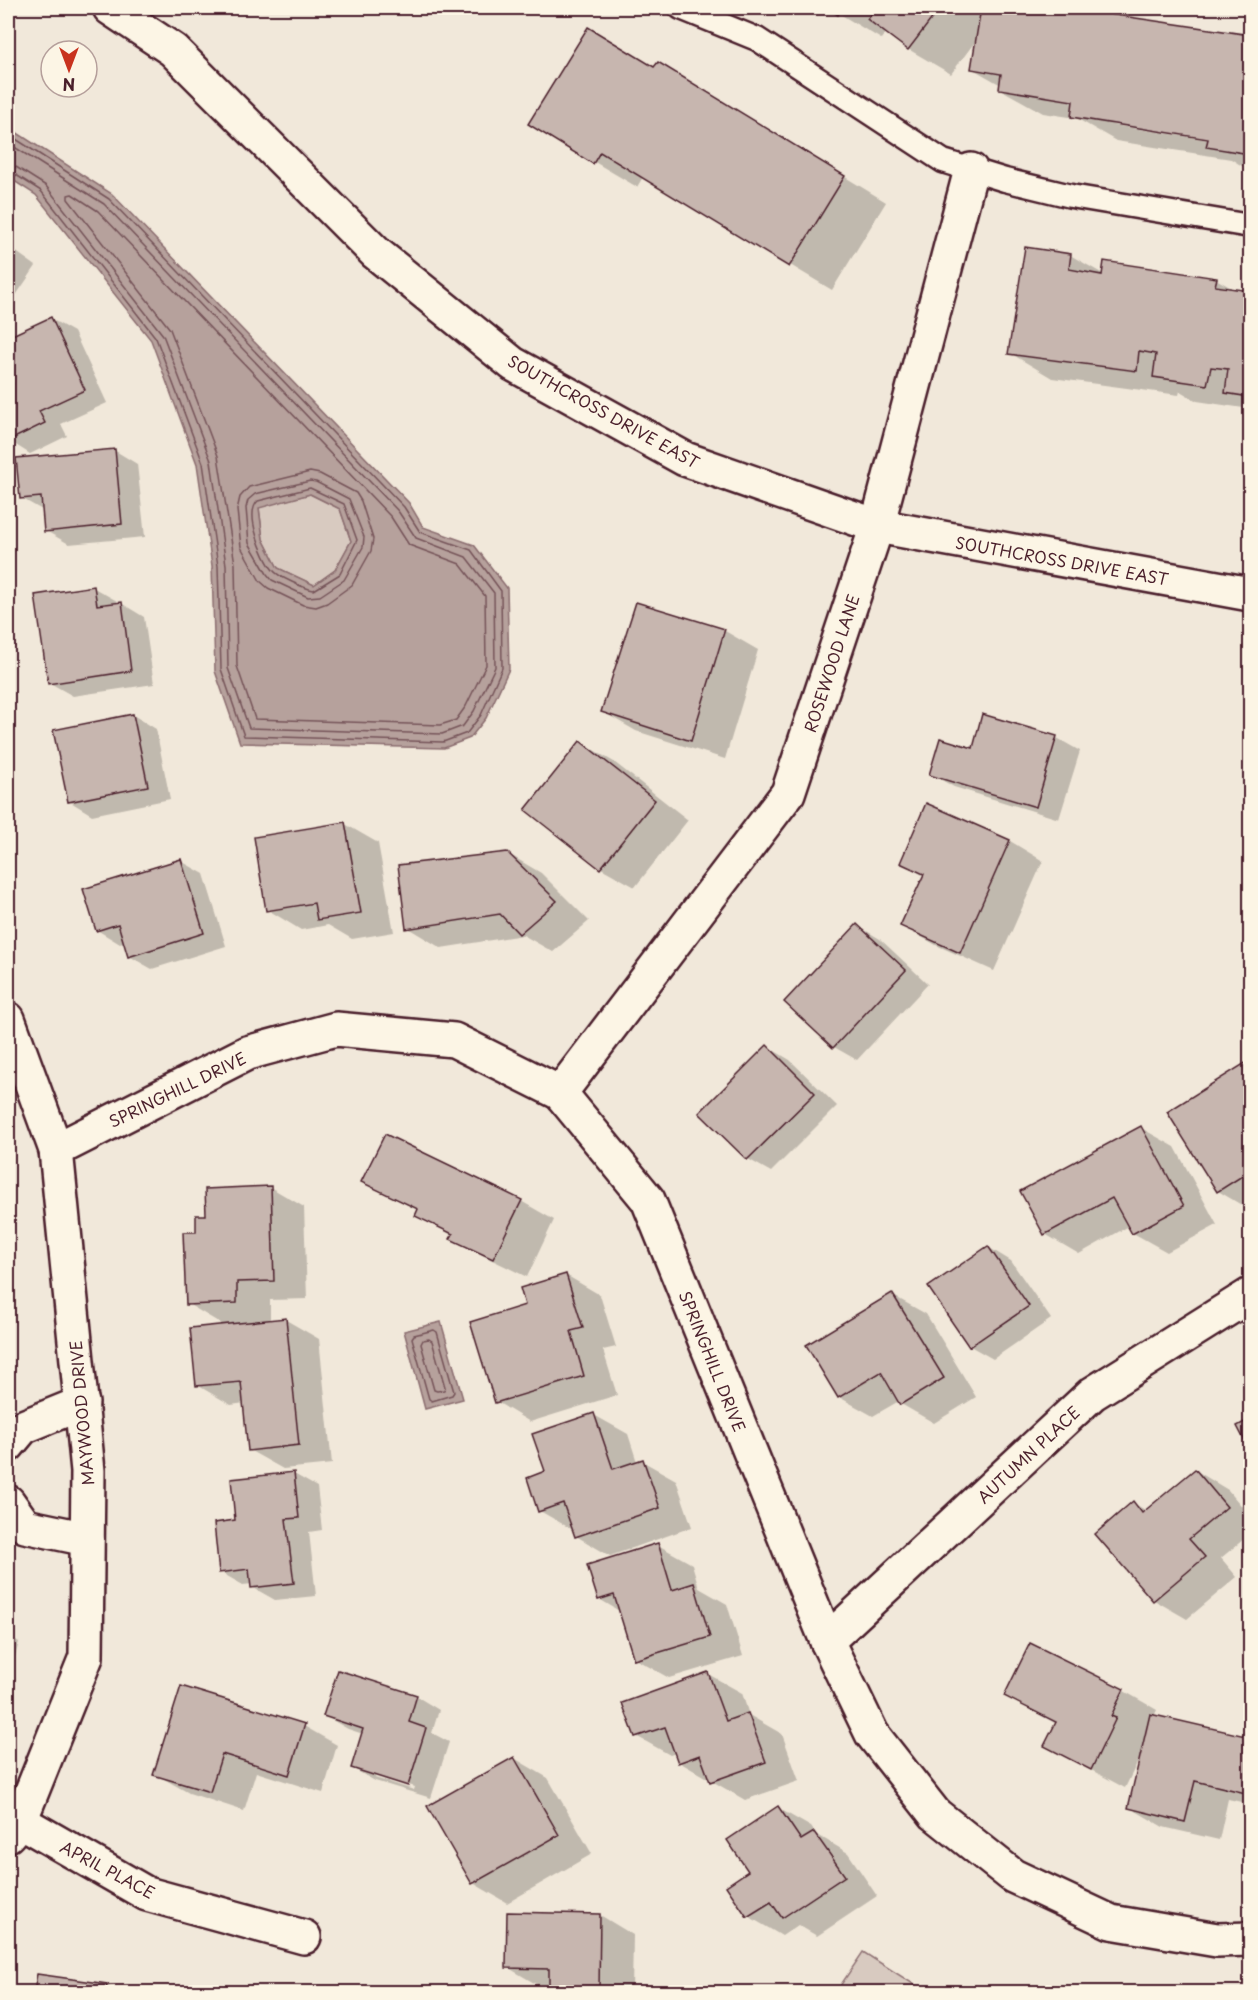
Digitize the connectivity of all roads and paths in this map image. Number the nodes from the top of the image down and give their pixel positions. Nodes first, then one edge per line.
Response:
1 (110, 8) edge
2 (681, 8) edge
3 (971, 170) junction
4 (1251, 226) edge
5 (877, 526) junction
6 (1251, 594) edge
7 (8, 1019) edge
8 (560, 1092) junction
9 (56, 1150) junction
10 (1251, 1295) edge
11 (82, 1403) junction
12 (8, 1445) edge
13 (8, 1502) edge
14 (87, 1539) junction
15 (827, 1641) junction
16 (14, 1828) edge
17 (304, 1936) dead end
18 (1251, 1939) edge

1 - 5 street, SOUTHCROSS DRIVE EAST
2 - 3 lane
3 - 4 lane
3 - 5 street, ROSEWOOD LANE
5 - 6 street, SOUTHCROSS DRIVE EAST
5 - 8 street, ROSEWOOD LANE
7 - 9 street, MAYWOOD DRIVE
8 - 9 street, SPRINGHILL DRIVE
8 - 15 street, SPRINGHILL DRIVE
9 - 11 street, MAYWOOD DRIVE
10 - 15 street, AUTUMN PLACE
11 - 12 street
11 - 14 street, MAYWOOD DRIVE
13 - 14 street
14 - 16 street, MAYWOOD DRIVE
15 - 18 street, SPRINGHILL DRIVE
16 - 17 street, APRIL PLACE

